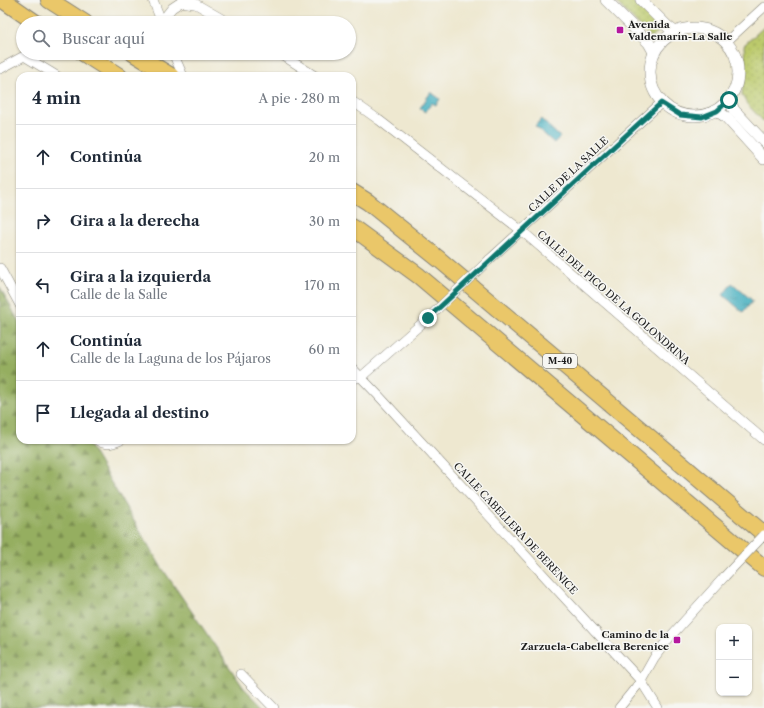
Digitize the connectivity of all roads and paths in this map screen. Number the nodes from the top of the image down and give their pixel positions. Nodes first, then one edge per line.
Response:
1 (3, 0) edge
2 (49, 0) edge
3 (153, 0) edge
4 (189, 0) edge
5 (606, 0) edge
6 (641, 0) edge
7 (198, 5) junction
8 (764, 7) edge
9 (26, 16) edge
10 (74, 16) edge
11 (160, 16) edge
12 (166, 16) edge
13 (217, 16) edge
14 (675, 32) junction
15 (726, 42) junction
16 (654, 52) junction
17 (17, 60) edge
18 (31, 60) edge
19 (94, 60) edge
20 (144, 60) edge
21 (176, 60) edge
22 (290, 60) edge
23 (0, 69) edge
24 (51, 72) edge
25 (113, 72) edge
26 (164, 72) edge
27 (181, 72) edge
28 (309, 72) edge
29 (729, 100) junction
30 (661, 103) junction
31 (356, 104) edge
32 (717, 111) junction
33 (764, 142) edge
34 (764, 159) edge
35 (356, 194) edge
36 (356, 230) edge
37 (522, 231) junction
38 (0, 268) edge
39 (16, 298) edge
40 (356, 378) edge
41 (614, 407) junction
42 (764, 440) edge
43 (764, 524) edge
44 (764, 534) edge
45 (764, 568) edge
46 (241, 674) dead end
47 (641, 681) junction
48 (274, 708) edge
49 (619, 708) edge
50 (658, 708) edge

1 - 9 highway
2 - 10 highway
3 - 11 street
4 - 7 street
5 - 16 street
6 - 14 street
7 - 12 street
7 - 13 street
8 - 15 street
14 - 15 street
14 - 16 street
15 - 29 street
16 - 30 street
17 - 23 street
18 - 24 street
19 - 25 highway
20 - 26 highway
21 - 27 street
22 - 28 street
29 - 32 street
29 - 33 street
30 - 32 street
30 - 37 street, CALLE DE LA SALLE
31 - 37 street, CALLE DEL PICO DE LA GOLONDRINA
32 - 34 street
35 - 41 highway, M-40
36 - 45 highway, M-40
37 - 40 street, CALLE DE LA SALLE, bridge
37 - 42 street, CALLE DEL PICO DE LA GOLONDRINA
38 - 39 street
40 - 47 street, CALLE CABELLERA DE BERENICE
41 - 43 highway
41 - 44 highway, M-40
44 - 47 street, bridge
46 - 48 street
47 - 49 street
47 - 50 street, CALLE CABELLERA DE BERENICE

